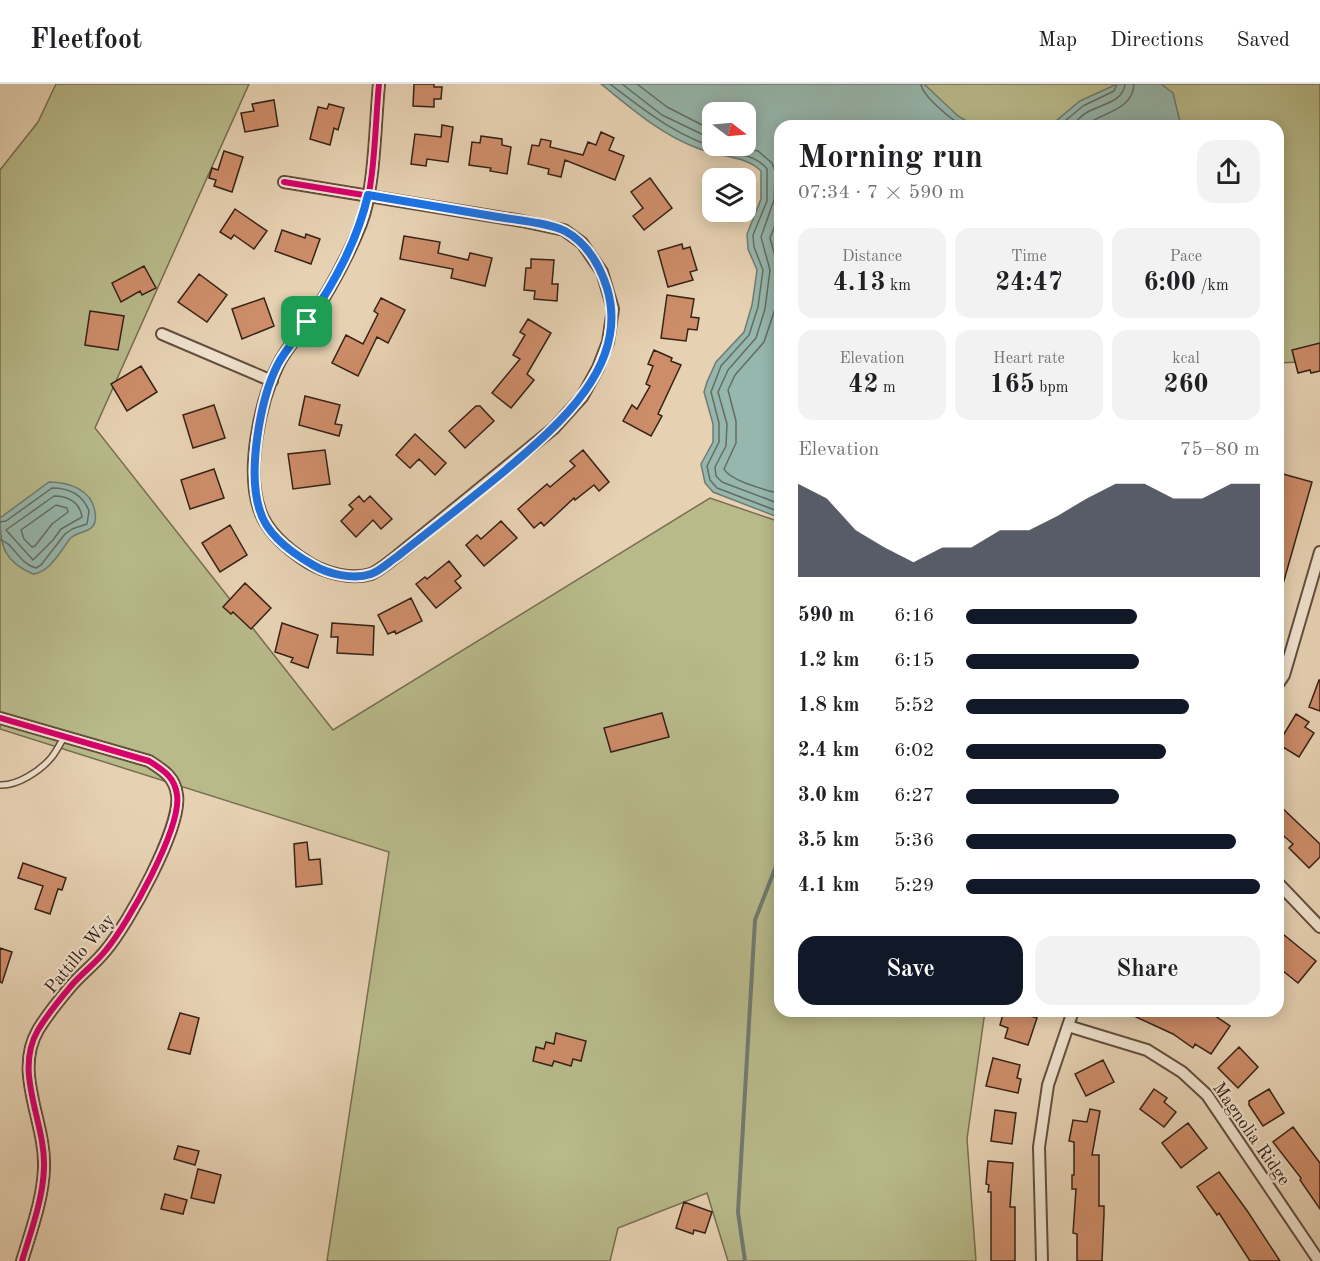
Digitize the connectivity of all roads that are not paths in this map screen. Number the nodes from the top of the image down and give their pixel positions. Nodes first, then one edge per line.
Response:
1 (379, 84) edge
2 (284, 182) dead end
3 (368, 195) junction
4 (162, 334) dead end
5 (272, 381) junction
6 (1320, 552) edge
7 (1284, 675) edge
8 (0, 718) edge
9 (64, 737) junction
10 (0, 785) edge
11 (1284, 889) edge
12 (1320, 927) edge
13 (1071, 1017) edge
14 (1068, 1026) junction
15 (22, 1261) edge
16 (1042, 1261) edge
17 (1319, 1261) edge

1 - 3 street
2 - 3 street
3 - 5 street
3 - 5 street
4 - 5 street
6 - 7 street
8 - 9 street, Pattillo Way
9 - 10 lane
9 - 15 street, Pattillo Way
11 - 12 street
13 - 14 street
14 - 16 street
14 - 17 street, Magnolia Ridge

